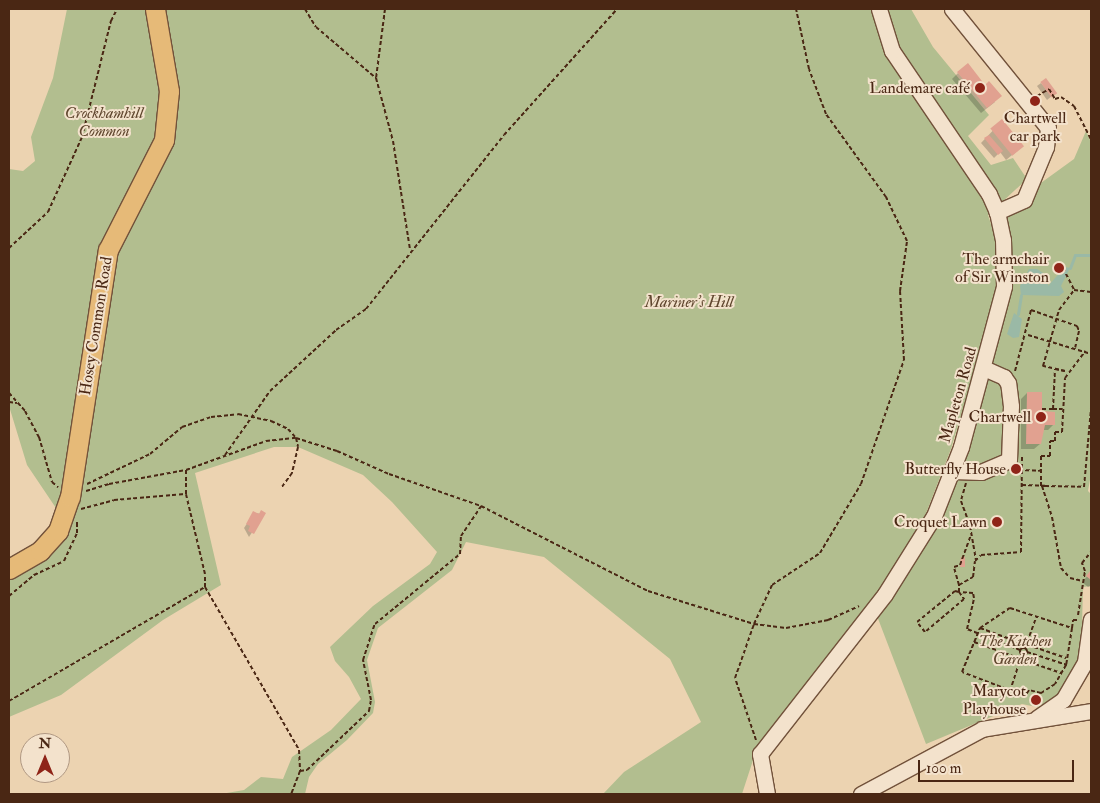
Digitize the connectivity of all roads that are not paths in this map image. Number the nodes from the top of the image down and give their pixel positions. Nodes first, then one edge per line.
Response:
1 (155, 9) edge
2 (879, 9) edge
3 (952, 9) edge
4 (997, 212) junction
5 (984, 368) junction
6 (953, 471) junction
7 (9, 569) edge
8 (1091, 619) edge
9 (1091, 711) edge
10 (1034, 721) junction
11 (767, 794) edge
12 (861, 794) edge

1 - 7 main road, Hosey Common Road
2 - 4 street, Mapleton Road
3 - 4 street
4 - 5 street, Mapleton Road
5 - 6 street, Mapleton Road
5 - 6 street
6 - 11 street, Mapleton Road
8 - 10 street
9 - 10 street
10 - 12 street

